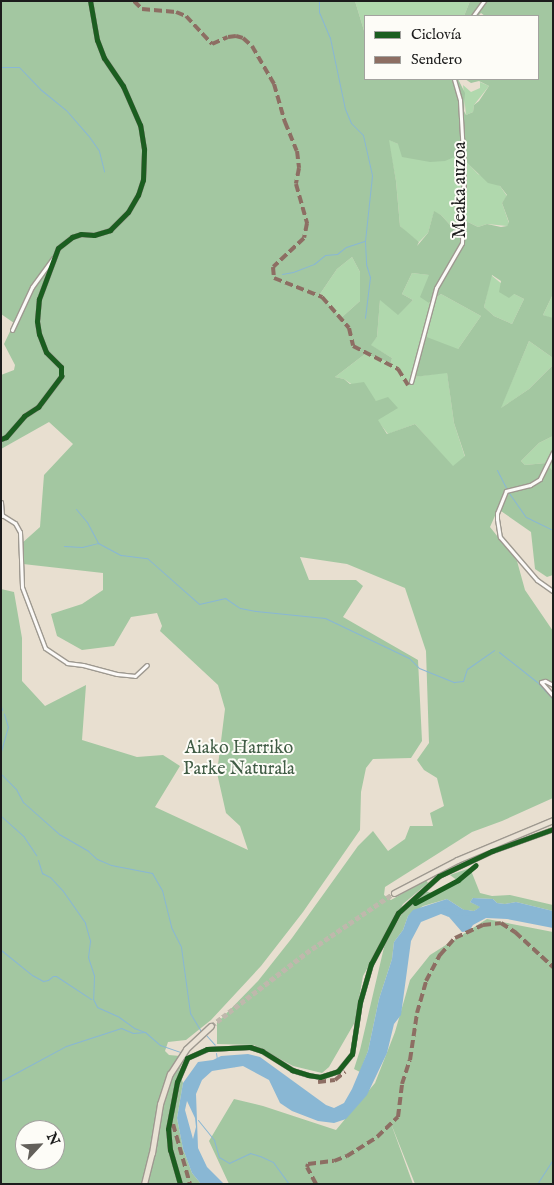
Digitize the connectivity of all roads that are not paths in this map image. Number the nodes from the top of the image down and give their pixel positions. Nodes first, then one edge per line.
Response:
1 (90, 1) edge
2 (484, 1) edge
3 (474, 15) edge
4 (454, 80) edge
5 (55, 256) junction
6 (12, 330) dead end
7 (412, 382) dead end
8 (1, 439) edge
9 (553, 452) edge
10 (1, 502) edge
11 (1, 516) edge
12 (553, 591) edge
13 (147, 665) dead end
14 (553, 685) edge
15 (553, 696) edge
16 (553, 820) edge
17 (553, 829) edge
18 (394, 894) tunnel mouth
19 (209, 1027) tunnel mouth
20 (144, 1184) edge
21 (180, 1184) edge

1 - 5 street
2 - 3 street
4 - 7 street, Meaka auzoa
5 - 6 street
5 - 8 street
9 - 12 street
10 - 11 street
11 - 13 street
14 - 15 street
16 - 18 highway
17 - 21 street
19 - 20 highway

